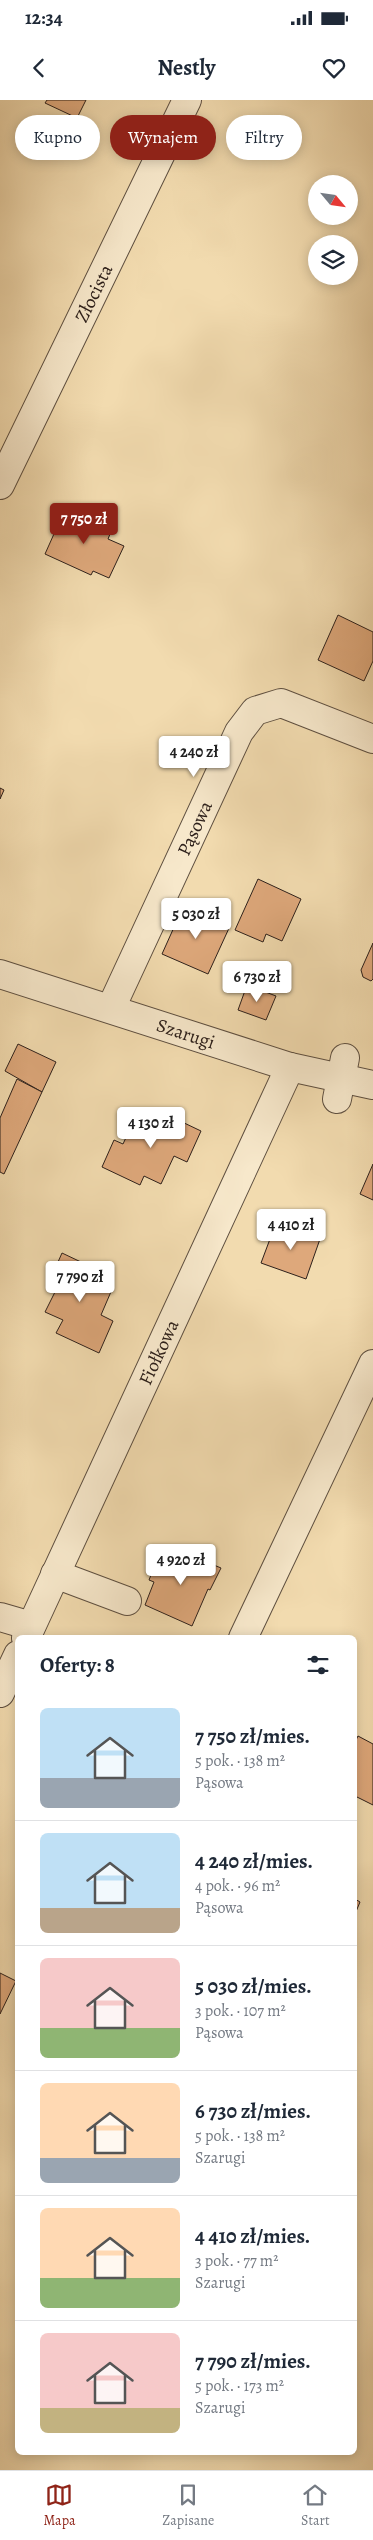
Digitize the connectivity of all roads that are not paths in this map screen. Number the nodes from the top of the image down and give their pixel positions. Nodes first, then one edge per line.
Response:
1 (187, 100) edge
2 (0, 485) edge
3 (274, 681) dead end
4 (267, 707) junction
5 (373, 739) edge
6 (0, 974) edge
7 (111, 1008) junction
8 (290, 1067) junction
9 (373, 1085) edge
10 (373, 1364) edge
11 (55, 1574) junction
12 (127, 1601) dead end
13 (0, 1617) edge
14 (29, 1632) edge
15 (244, 1635) edge
16 (15, 1662) edge
17 (0, 1693) edge

1 - 2 street, Złocista
3 - 4 street
4 - 5 street
4 - 7 street, Pąsowa
6 - 7 street, Szarugi
7 - 8 street, Szarugi
8 - 9 street, Szarugi
8 - 11 street, Fiołkowa
10 - 15 street
11 - 12 street
11 - 14 street, Fiołkowa
13 - 14 street
16 - 17 street

